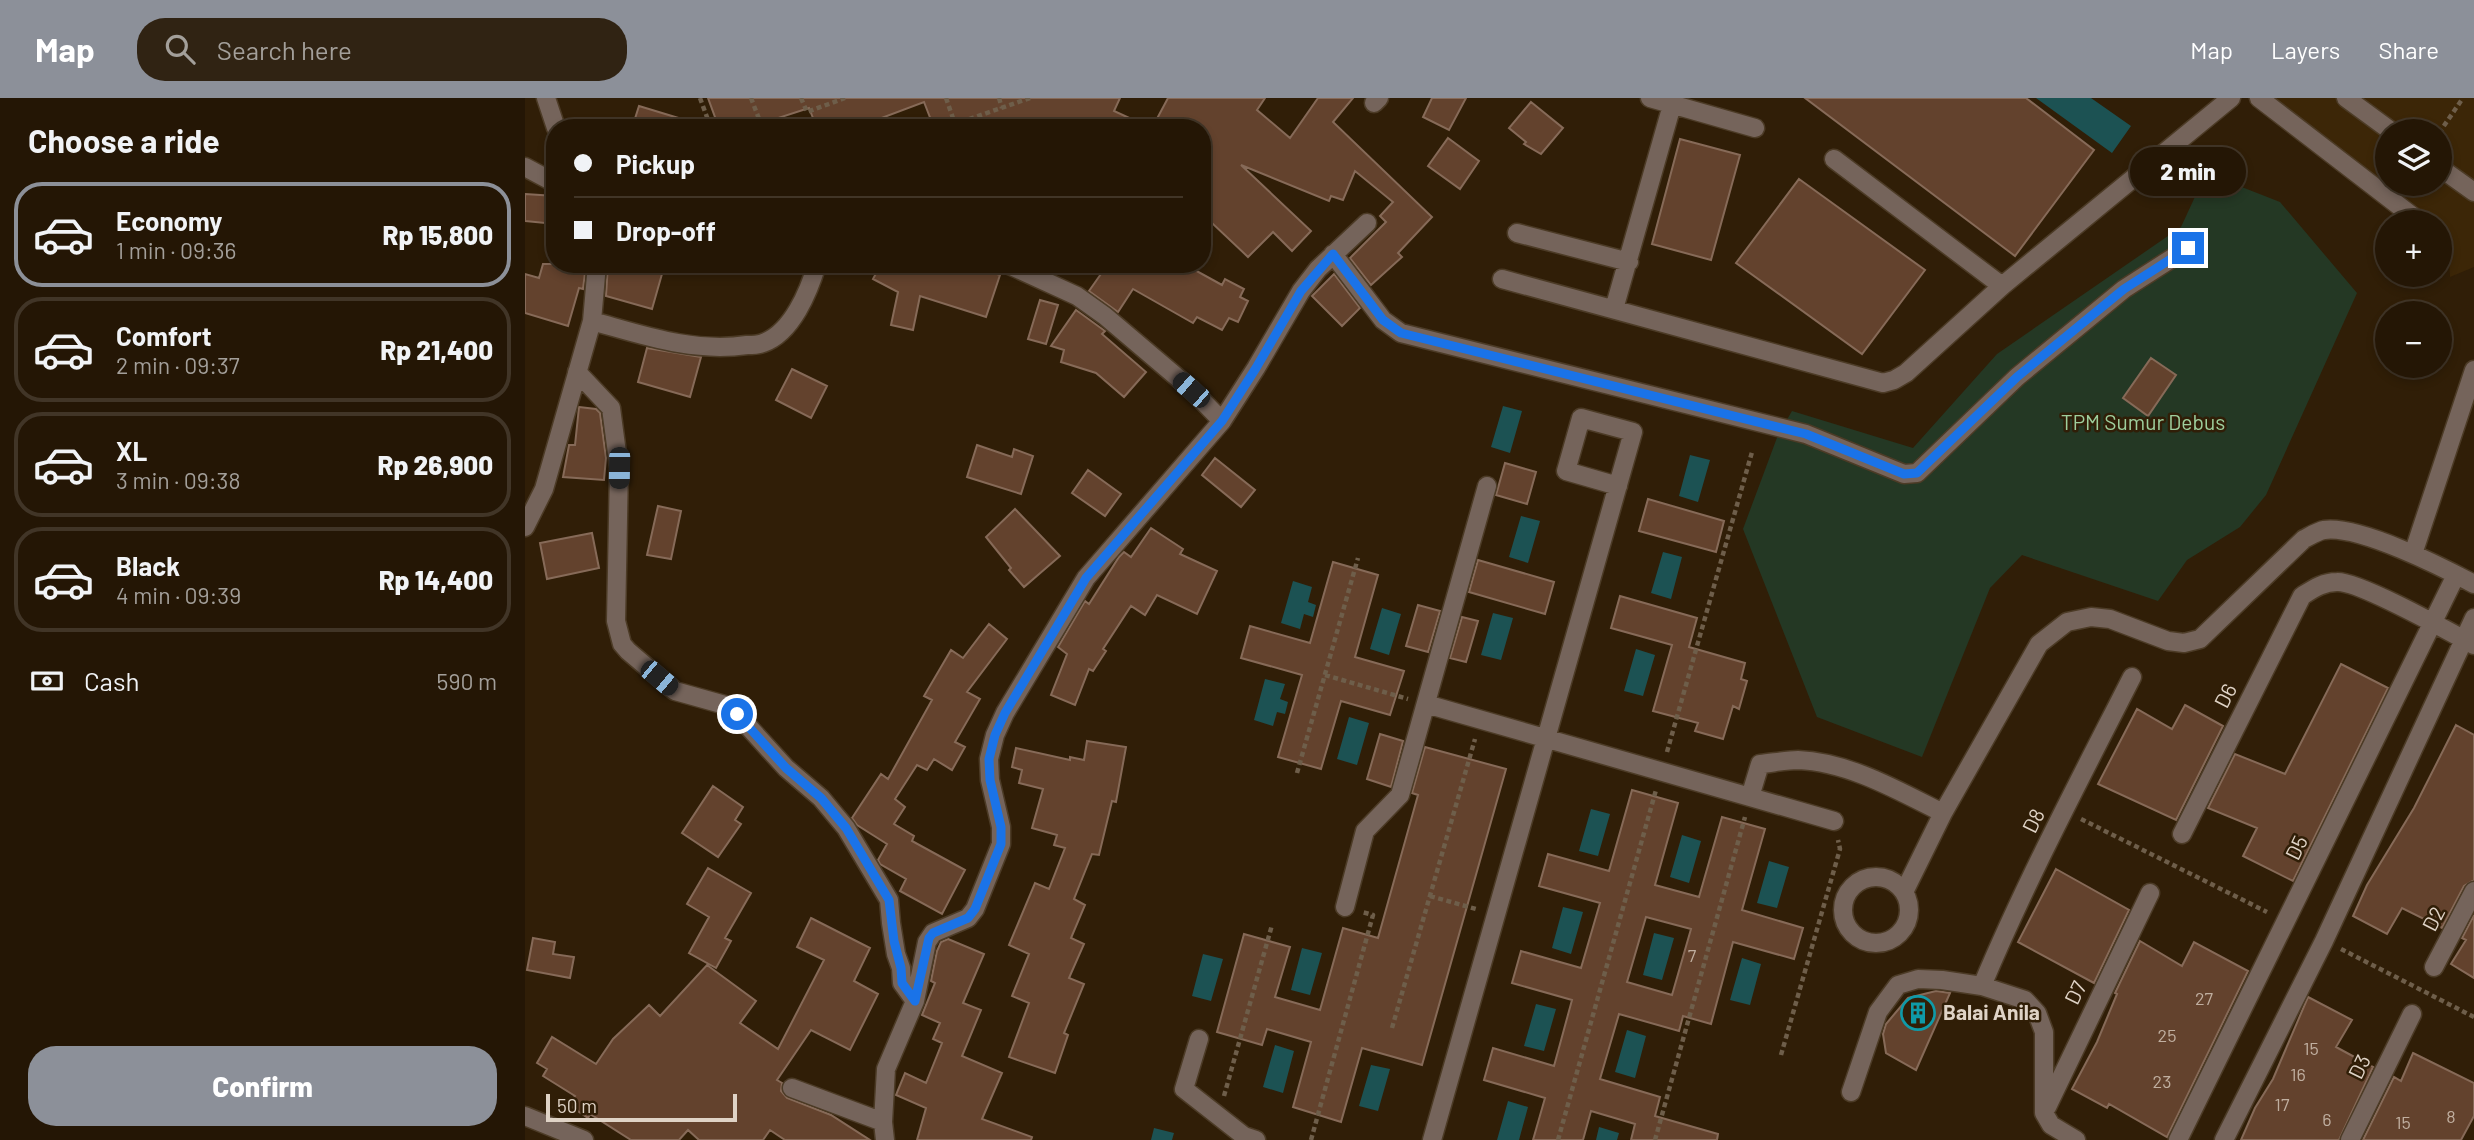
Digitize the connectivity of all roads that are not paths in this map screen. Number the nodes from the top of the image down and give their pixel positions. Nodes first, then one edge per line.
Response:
1 (546, 98) edge
2 (1650, 98) edge
3 (2231, 98) edge
4 (2259, 98) edge
5 (2346, 98) edge
6 (1672, 105) junction
7 (553, 119) edge
8 (2375, 119) edge
9 (1755, 128) dead end
10 (1834, 159) dead end
11 (525, 167) edge
12 (2452, 176) edge
13 (546, 178) edge
14 (2474, 192) edge
15 (2404, 210) edge
16 (1367, 223) dead end
17 (1517, 233) dead end
18 (2188, 248) dead end
19 (1333, 254) junction
20 (1629, 262) junction
21 (596, 273) edge
22 (813, 273) edge
23 (1027, 273) edge
24 (1502, 279) dead end
25 (2002, 286) junction
26 (1614, 309) junction
27 (592, 321) junction
28 (2474, 370) edge
29 (577, 372) junction
30 (1222, 421) junction
31 (1487, 486) dead end
32 (1618, 486) dead end
33 (525, 527) edge
34 (2413, 554) junction
35 (2456, 575) junction
36 (2474, 584) edge
37 (2474, 618) edge
38 (2431, 623) junction
39 (2469, 643) edge
40 (2132, 677) dead end
41 (1426, 704) junction
42 (1546, 738) junction
43 (1750, 797) junction
44 (1943, 813) junction
45 (1834, 821) road end
46 (2182, 834) dead end
47 (2474, 891) edge
48 (1904, 892) dead end
49 (2150, 893) dead end
50 (1345, 907) dead end
51 (2434, 967) dead end
52 (1982, 986) junction
53 (915, 1001) junction
54 (2412, 1014) dead end
55 (1199, 1039) dead end
56 (792, 1088) dead end
57 (1851, 1091) dead end
58 (2044, 1113) junction
59 (525, 1116) edge
60 (884, 1131) edge
61 (584, 1140) edge
62 (1256, 1140) edge
63 (1432, 1140) edge
64 (2076, 1140) edge
65 (2178, 1140) edge
66 (2224, 1140) edge
67 (2350, 1140) edge

1 - 7 street
2 - 6 street
3 - 25 street
4 - 15 street
5 - 8 street
6 - 9 street
6 - 20 street
10 - 25 street
11 - 13 street
12 - 14 street
16 - 19 street
17 - 20 street
18 - 19 street
19 - 30 street
20 - 26 street
21 - 27 street
22 - 27 street
23 - 30 street
24 - 26 street
25 - 26 street
27 - 29 street
28 - 34 street
29 - 33 street
29 - 53 street
30 - 53 street
31 - 41 street
32 - 42 street
34 - 35 street
34 - 44 street
35 - 36 street
35 - 38 street, D5
37 - 39 street
38 - 39 street
38 - 46 street, D6
38 - 65 street, D5
39 - 66 street
40 - 52 street, D8
41 - 42 street
41 - 50 street
42 - 43 street
42 - 63 street
43 - 44 street
43 - 45 street
44 - 48 street
47 - 51 street, D2
49 - 58 street, D7
52 - 57 street
52 - 58 street
53 - 60 street
54 - 67 street, D3
55 - 62 street
56 - 60 street
58 - 64 street
59 - 61 street

